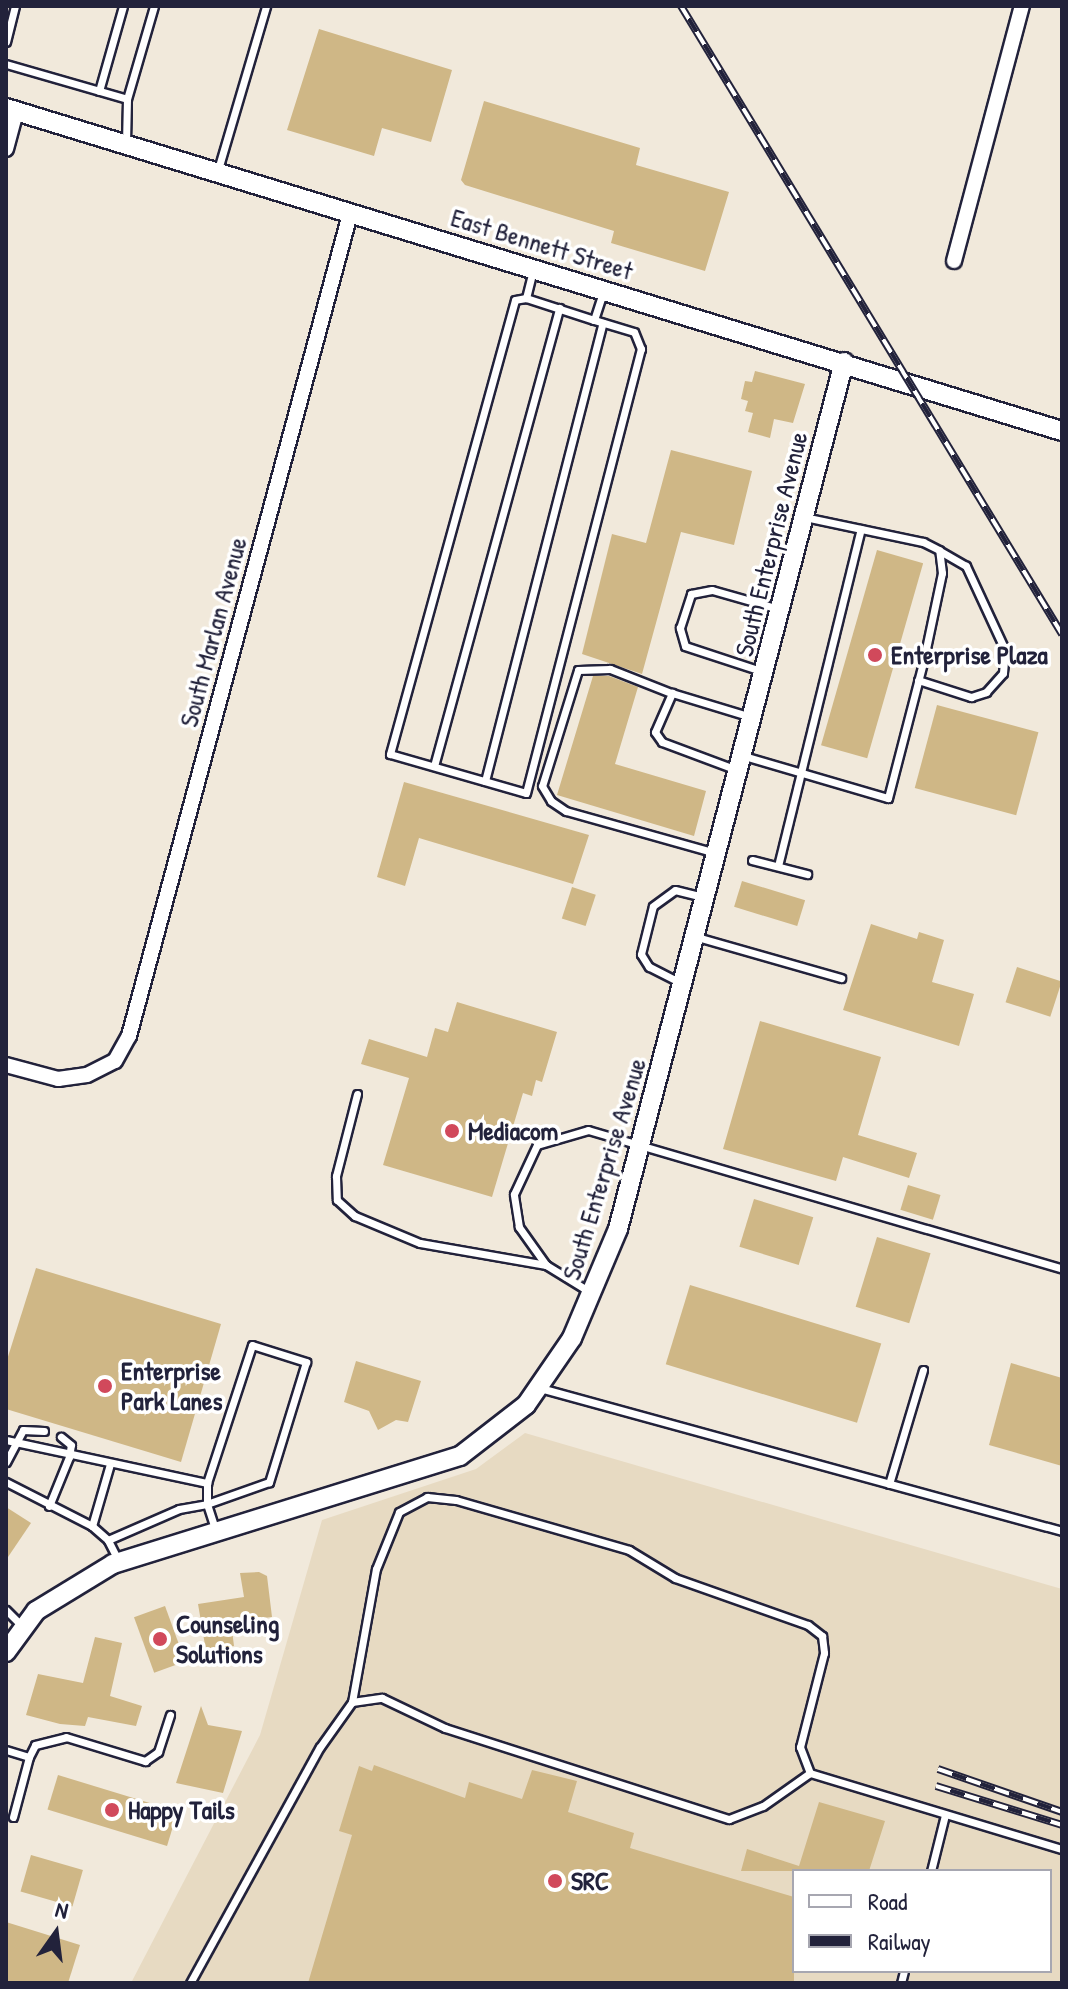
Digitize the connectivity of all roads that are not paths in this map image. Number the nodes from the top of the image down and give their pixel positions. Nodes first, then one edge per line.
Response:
1 (15, 6) edge
2 (123, 6) edge
3 (154, 6) edge
4 (266, 6) edge
5 (1022, 6) edge
6 (6, 42) edge
7 (6, 64) edge
8 (99, 91) junction
9 (127, 99) junction
10 (11, 110) edge
11 (125, 145) junction
12 (6, 149) edge
13 (217, 173) junction
14 (350, 214) junction
15 (954, 261) dead end
16 (533, 269) junction
17 (604, 290) junction
18 (526, 298) junction
19 (559, 308) junction
20 (599, 321) junction
21 (844, 362) junction
22 (1062, 431) edge
23 (804, 517) junction
24 (861, 529) junction
25 (939, 550) junction
26 (781, 609) junction
27 (765, 672) junction
28 (918, 680) junction
29 (671, 693) junction
30 (753, 717) junction
31 (742, 763) junction
32 (434, 766) junction
33 (800, 772) junction
34 (485, 781) junction
35 (718, 854) junction
36 (752, 860) dead end
37 (778, 866) junction
38 (807, 874) dead end
39 (706, 897) junction
40 (696, 937) junction
41 (841, 978) dead end
42 (683, 984) junction
43 (6, 1065) edge
44 (357, 1094) dead end
45 (641, 1145) junction
46 (546, 1265) junction
47 (1062, 1269) edge
48 (594, 1295) junction
49 (923, 1370) dead end
50 (540, 1388) junction
51 (44, 1431) dead end
52 (61, 1437) dead end
53 (9, 1441) edge
54 (69, 1457) junction
55 (6, 1462) edge
56 (110, 1464) junction
57 (6, 1482) edge
58 (207, 1483) junction
59 (889, 1484) junction
60 (207, 1504) junction
61 (49, 1506) junction
62 (92, 1526) junction
63 (1062, 1531) edge
64 (216, 1533) junction
65 (108, 1540) junction
66 (119, 1562) junction
67 (6, 1610) edge
68 (24, 1628) junction
69 (6, 1652) edge
70 (352, 1702) junction
71 (170, 1715) dead end
72 (6, 1750) edge
73 (29, 1757) junction
74 (810, 1773) junction
75 (945, 1815) junction
76 (13, 1817) dead end
77 (1062, 1849) edge
78 (932, 1869) edge
79 (190, 1983) edge

1 - 6 lane
2 - 8 lane
3 - 9 lane
4 - 13 lane
5 - 15 street
7 - 8 lane
8 - 9 lane
9 - 11 lane
10 - 11 street, East Bennett Street
10 - 12 street
11 - 13 street, East Bennett Street
13 - 14 street, East Bennett Street
14 - 16 street, East Bennett Street
14 - 43 street, South Marlan Avenue
16 - 17 street, East Bennett Street
16 - 18 lane
17 - 20 lane
17 - 21 street, East Bennett Street
18 - 19 lane
18 - 32 lane
19 - 20 lane
19 - 32 lane
20 - 34 lane
20 - 34 lane
21 - 22 street, East Bennett Street
21 - 23 street, South Enterprise Avenue
23 - 24 lane
23 - 26 street, South Enterprise Avenue
24 - 25 lane
24 - 33 lane
25 - 28 lane
25 - 28 lane
26 - 27 street, South Enterprise Avenue
26 - 27 lane
27 - 30 street, South Enterprise Avenue
28 - 33 lane
29 - 30 lane
29 - 31 lane
29 - 35 lane
30 - 31 street, South Enterprise Avenue
31 - 33 lane
31 - 35 street, South Enterprise Avenue
32 - 34 lane
33 - 37 lane
35 - 39 street, South Enterprise Avenue
36 - 37 lane
37 - 38 lane
39 - 40 street, South Enterprise Avenue
39 - 42 lane
40 - 41 lane
40 - 42 street, South Enterprise Avenue
42 - 45 street, South Enterprise Avenue
44 - 46 lane
45 - 46 lane
45 - 47 lane
45 - 48 street, South Enterprise Avenue
46 - 48 lane
48 - 50 street, South Enterprise Avenue
49 - 59 lane
50 - 59 lane
50 - 64 street, South Enterprise Avenue
51 - 53 lane
52 - 54 lane
53 - 54 lane
53 - 55 lane
54 - 56 lane
54 - 61 lane
56 - 58 lane
56 - 62 lane
57 - 61 lane
58 - 60 lane
58 - 60 lane
59 - 63 lane
60 - 64 lane
60 - 65 lane
61 - 62 lane
62 - 65 lane
64 - 66 street, South Enterprise Avenue
65 - 66 lane
66 - 68 street, South Enterprise Avenue
67 - 68 lane
68 - 69 street, South Enterprise Avenue
70 - 74 lane
70 - 74 lane
70 - 79 lane
71 - 73 lane
72 - 73 lane
73 - 76 lane
74 - 75 lane
75 - 77 lane
75 - 78 lane

